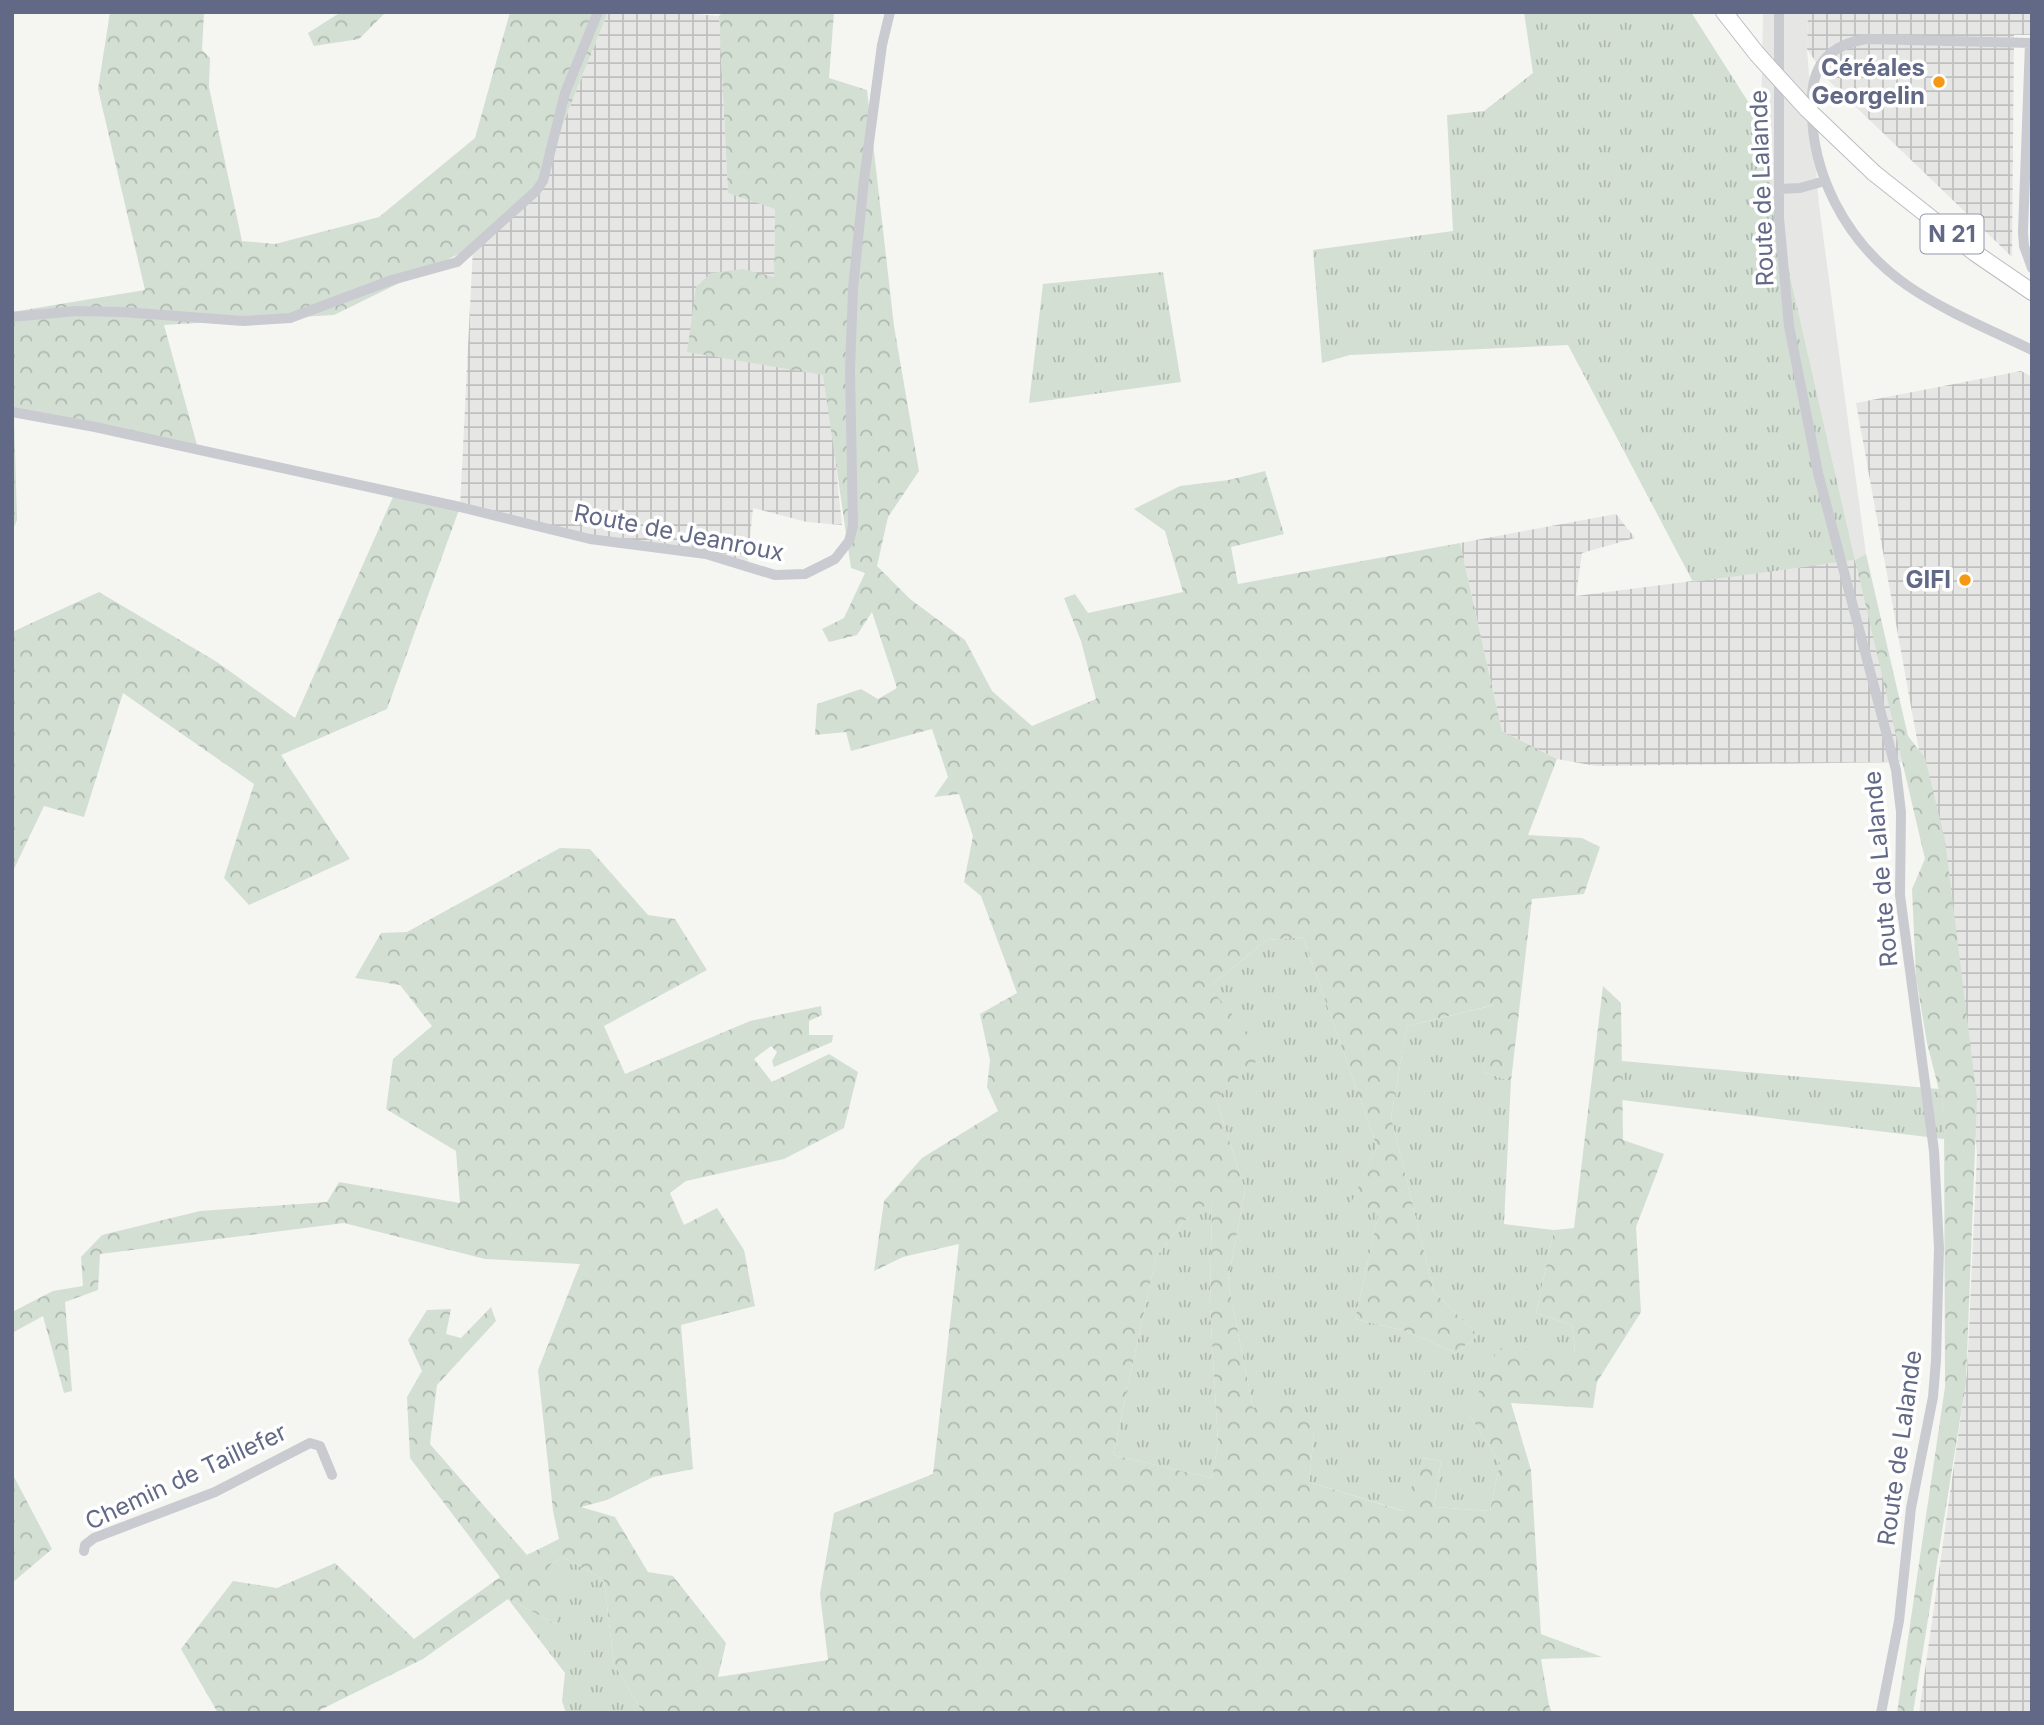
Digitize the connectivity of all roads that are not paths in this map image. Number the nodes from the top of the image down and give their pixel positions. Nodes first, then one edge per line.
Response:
1 (598, 12) edge
2 (890, 12) edge
3 (1724, 12) edge
4 (1779, 12) edge
5 (2031, 43) edge
6 (1825, 181) junction
7 (1779, 188) junction
8 (2032, 268) edge
9 (2032, 292) edge
10 (12, 317) edge
11 (2032, 350) edge
12 (12, 412) edge
13 (331, 1475) dead end
14 (84, 1551) dead end
15 (1881, 1713) edge

1 - 10 street
2 - 12 street, Route de Jeanroux
3 - 9 main road, N 21, bridge
4 - 7 street, Route de Lalande
5 - 6 street
5 - 8 street
6 - 7 street
6 - 11 street
7 - 15 street, Route de Lalande
13 - 14 street, Chemin de Taillefer

